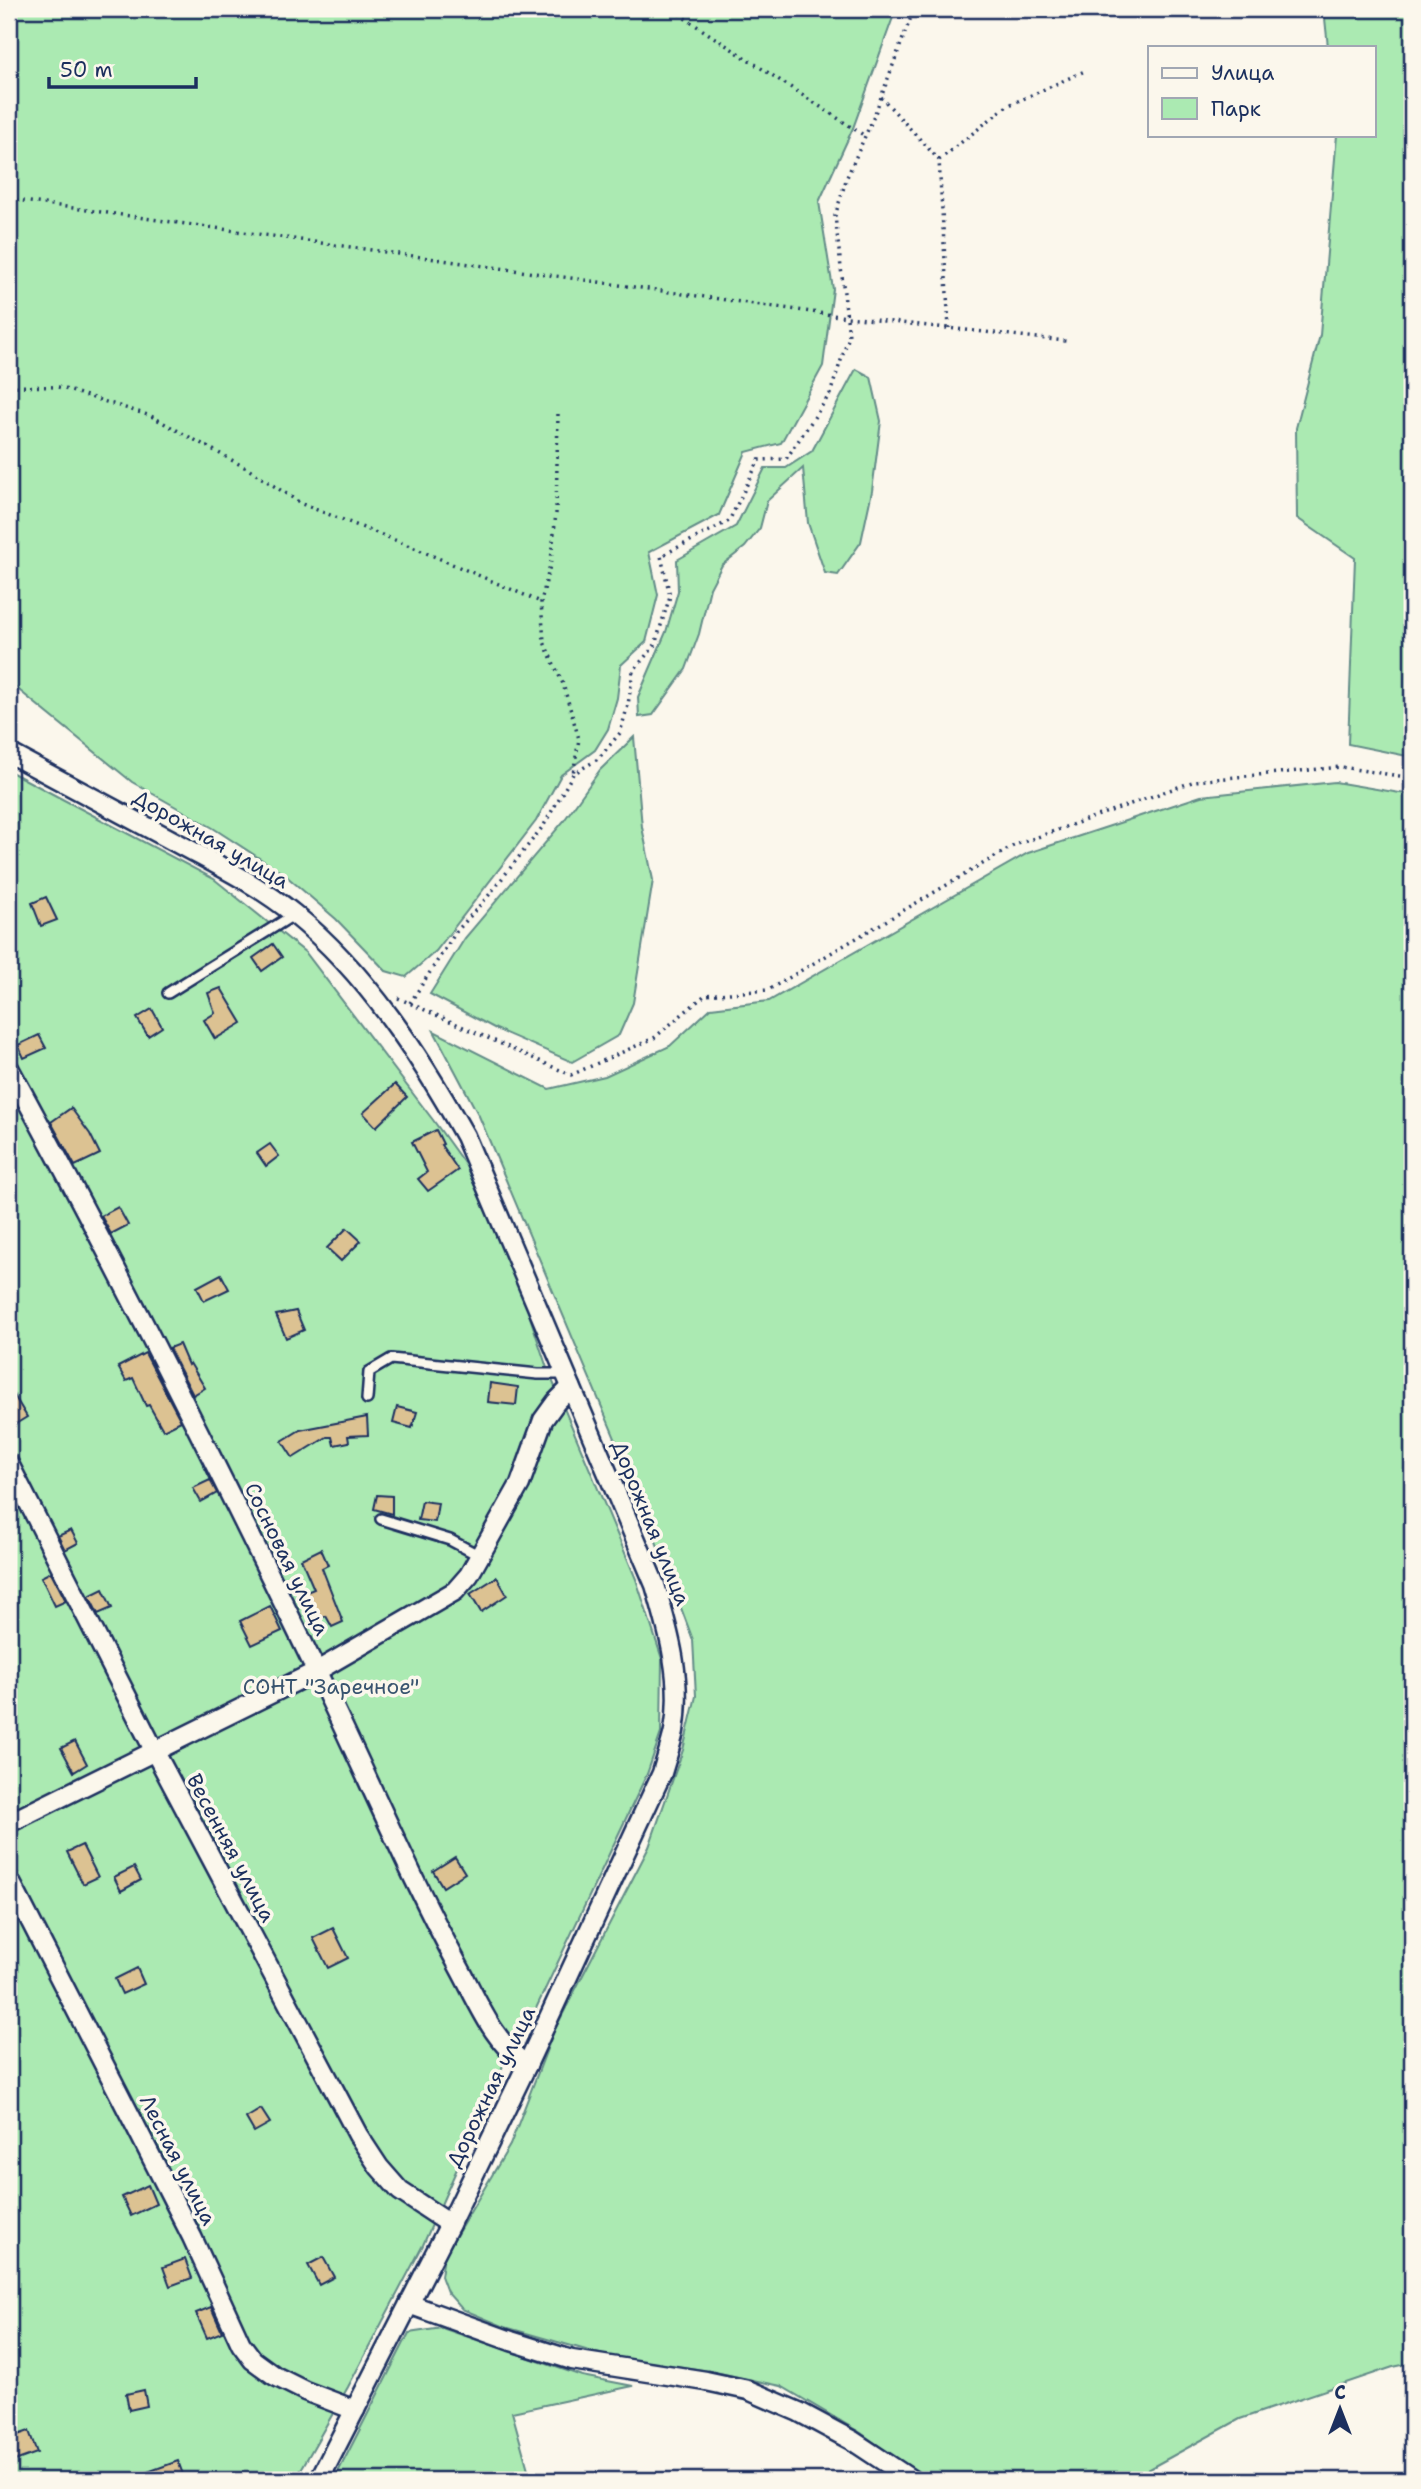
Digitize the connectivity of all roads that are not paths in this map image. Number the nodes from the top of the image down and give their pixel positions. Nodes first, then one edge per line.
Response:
1 (9, 752) edge
2 (295, 914) junction
3 (168, 993) dead end
4 (9, 1068) edge
5 (568, 1380) junction
6 (367, 1399) dead end
7 (9, 1464) edge
8 (381, 1519) dead end
9 (480, 1556) junction
10 (317, 1671) junction
11 (155, 1752) junction
12 (9, 1823) edge
13 (9, 1879) edge
14 (527, 2065) junction
15 (450, 2224) junction
16 (409, 2304) junction
17 (355, 2410) junction
18 (319, 2480) edge
19 (912, 2480) edge

1 - 2 street, Дорожная улица
2 - 3 lane
2 - 5 street, Дорожная улица
4 - 10 street, Сосновая улица
5 - 6 lane
5 - 9 street
5 - 14 street, Дорожная улица
7 - 11 street, Весенняя улица
8 - 9 lane
9 - 10 street
10 - 11 street
10 - 14 street, Сосновая улица
11 - 12 street
11 - 15 street, Весенняя улица
13 - 17 street, Лесная улица
14 - 15 street, Дорожная улица
15 - 16 street, Дорожная улица
16 - 17 street, Дорожная улица
16 - 19 street
17 - 18 street, Дорожная улица

